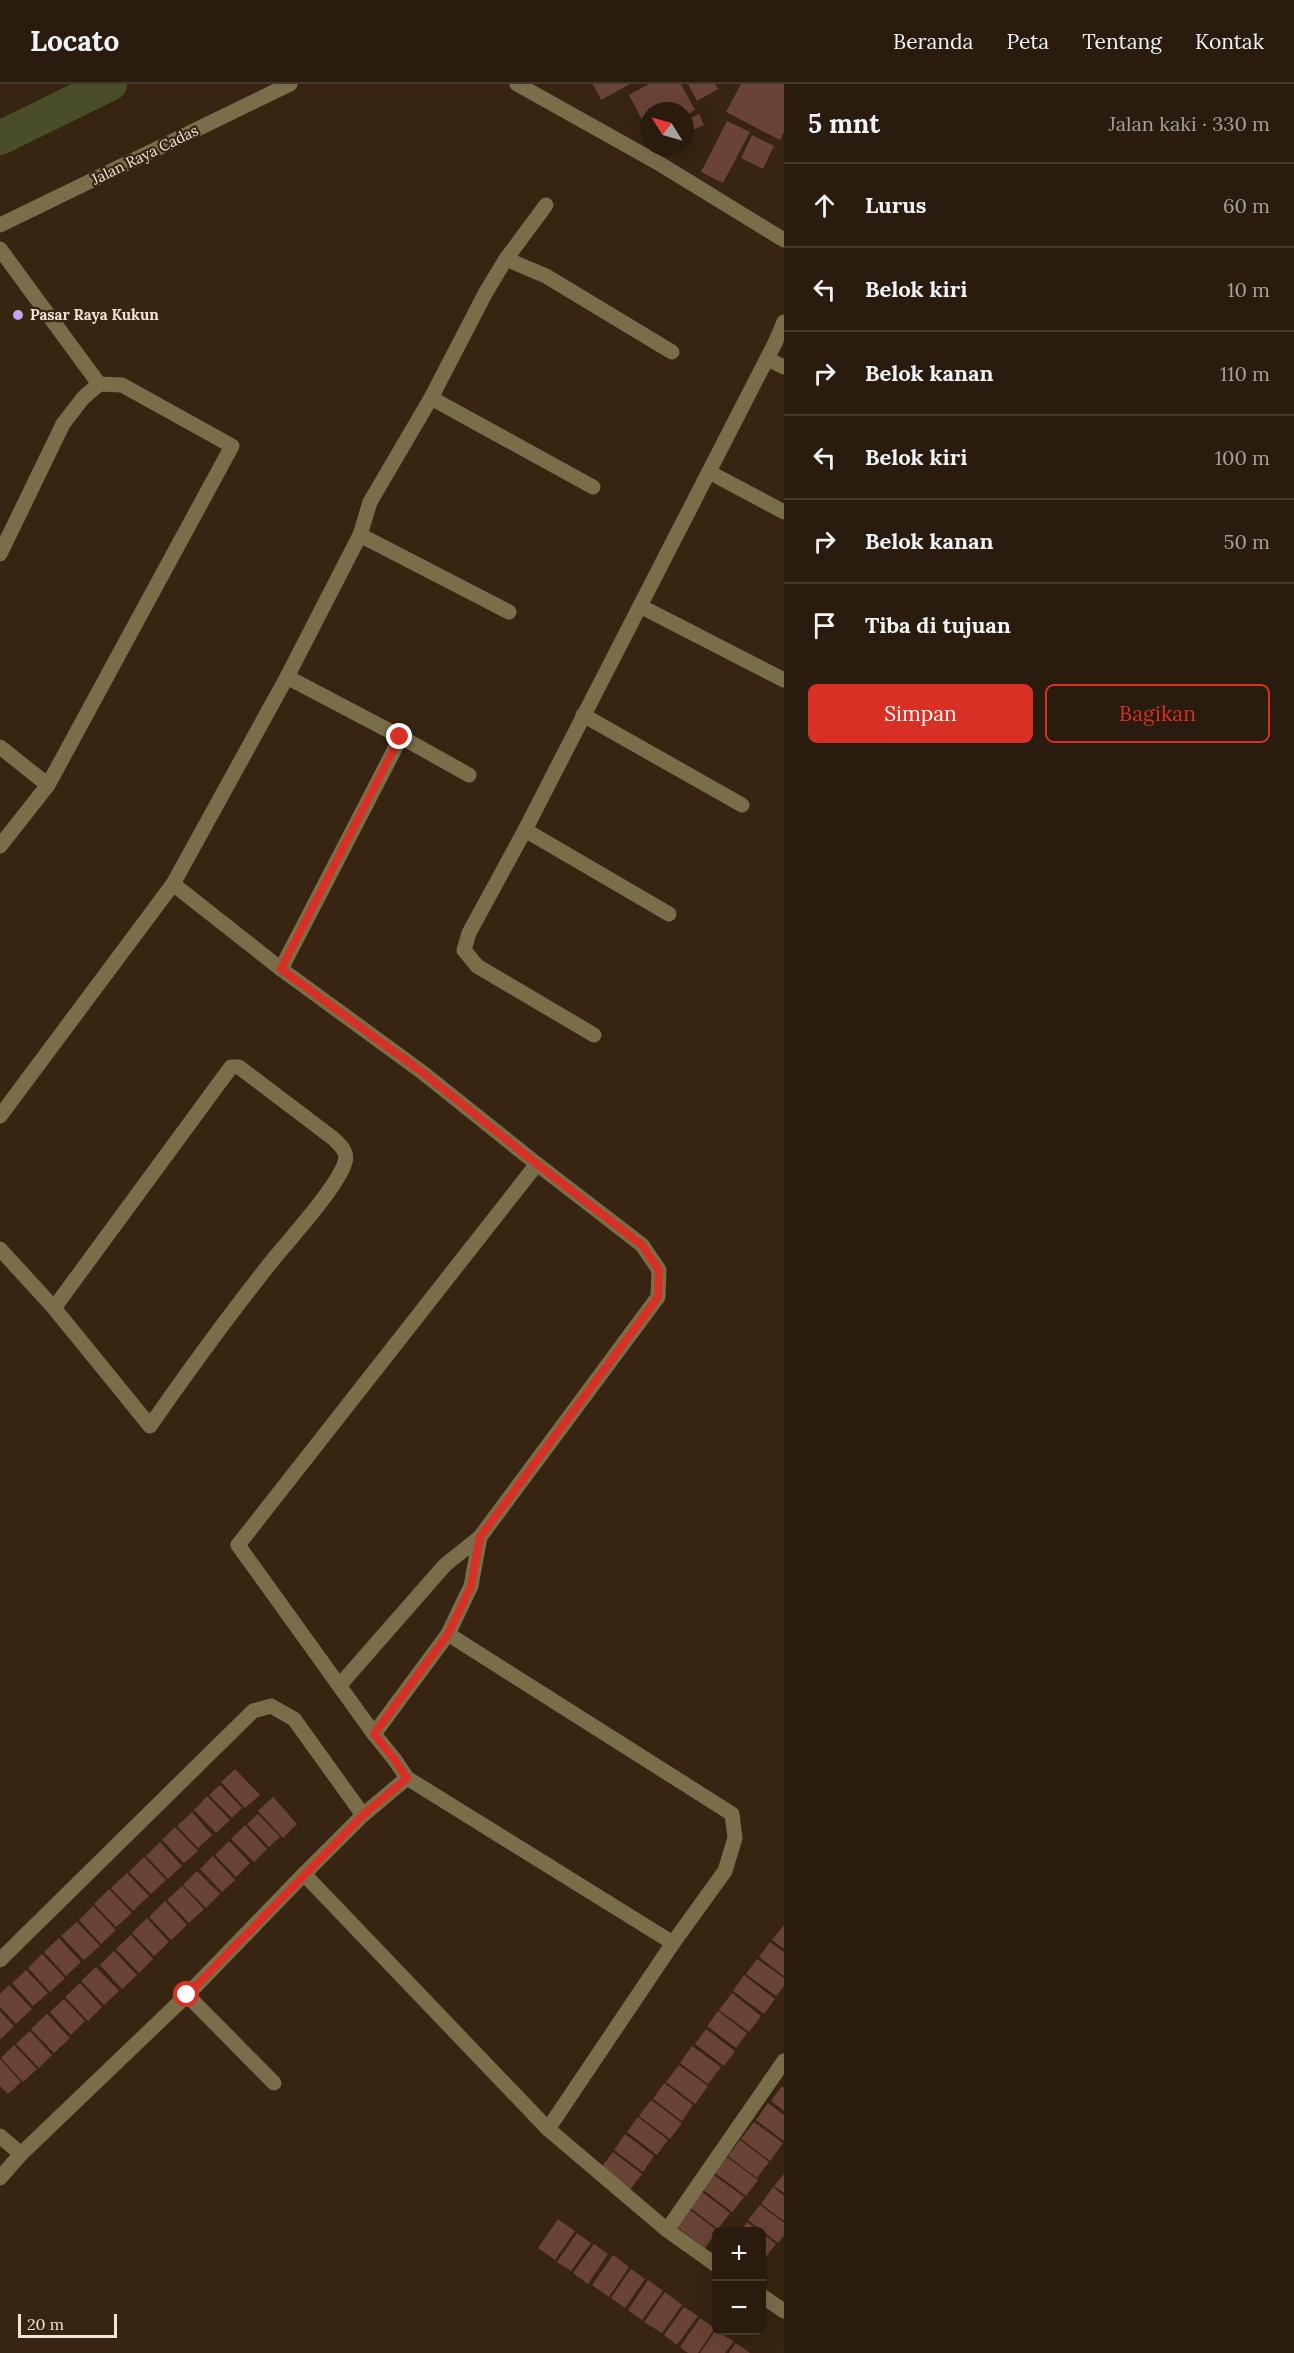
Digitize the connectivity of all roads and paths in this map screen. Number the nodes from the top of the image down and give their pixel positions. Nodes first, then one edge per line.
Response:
1 (290, 84) edge
2 (517, 84) edge
3 (546, 205) dead end
4 (0, 225) edge
5 (784, 240) edge
6 (0, 249) edge
7 (506, 259) junction
8 (784, 322) edge
9 (672, 352) dead end
10 (767, 359) junction
11 (784, 367) edge
12 (99, 384) junction
13 (431, 398) junction
14 (709, 472) junction
15 (592, 487) dead end
16 (784, 512) edge
17 (360, 535) junction
18 (0, 554) edge
19 (640, 606) junction
20 (509, 612) dead end
21 (287, 677) junction
22 (784, 680) edge
23 (583, 715) junction
24 (400, 737) junction
25 (0, 747) edge
26 (469, 775) dead end
27 (48, 785) junction
28 (742, 805) dead end
29 (525, 830) junction
30 (0, 846) edge
31 (173, 884) junction
32 (669, 915) dead end
33 (281, 969) junction
34 (594, 1035) dead end
35 (0, 1116) edge
36 (537, 1164) junction
37 (0, 1249) edge
38 (54, 1308) junction
39 (480, 1537) junction
40 (448, 1634) junction
41 (339, 1686) junction
42 (374, 1734) junction
43 (407, 1778) junction
44 (363, 1815) junction
45 (304, 1874) junction
46 (673, 1943) junction
47 (0, 1960) edge
48 (187, 1995) junction
49 (784, 2061) edge
50 (274, 2083) dead end
51 (548, 2129) junction
52 (0, 2136) edge
53 (21, 2154) junction
54 (0, 2178) edge
55 (667, 2230) junction
56 (712, 2262) edge
57 (766, 2299) edge
58 (784, 2311) edge

1 - 4 street, Jalan Raya Cadas
2 - 5 street
3 - 7 street
6 - 12 street
7 - 9 street
7 - 13 street
8 - 10 street
10 - 11 street
10 - 14 street
12 - 18 street
12 - 27 street
13 - 15 street
13 - 17 street
14 - 16 street
14 - 19 street
17 - 20 street
17 - 21 street
19 - 22 street
19 - 23 street
21 - 24 street
21 - 31 street
23 - 28 street
23 - 29 street
24 - 26 street
24 - 33 street
25 - 27 street
27 - 30 street
29 - 32 street
29 - 34 street
31 - 33 street
31 - 35 street
33 - 36 street
36 - 39 street
36 - 41 street
37 - 38 street
38 - 38 street
39 - 40 street
39 - 41 street
40 - 42 street
40 - 46 street
41 - 42 street
42 - 43 street
43 - 44 street
43 - 46 street
44 - 45 street
44 - 47 street
45 - 48 street
45 - 51 street
46 - 51 street
48 - 50 street
48 - 53 street
49 - 55 street
51 - 55 street
52 - 53 street
53 - 54 street
55 - 56 street
57 - 58 street

